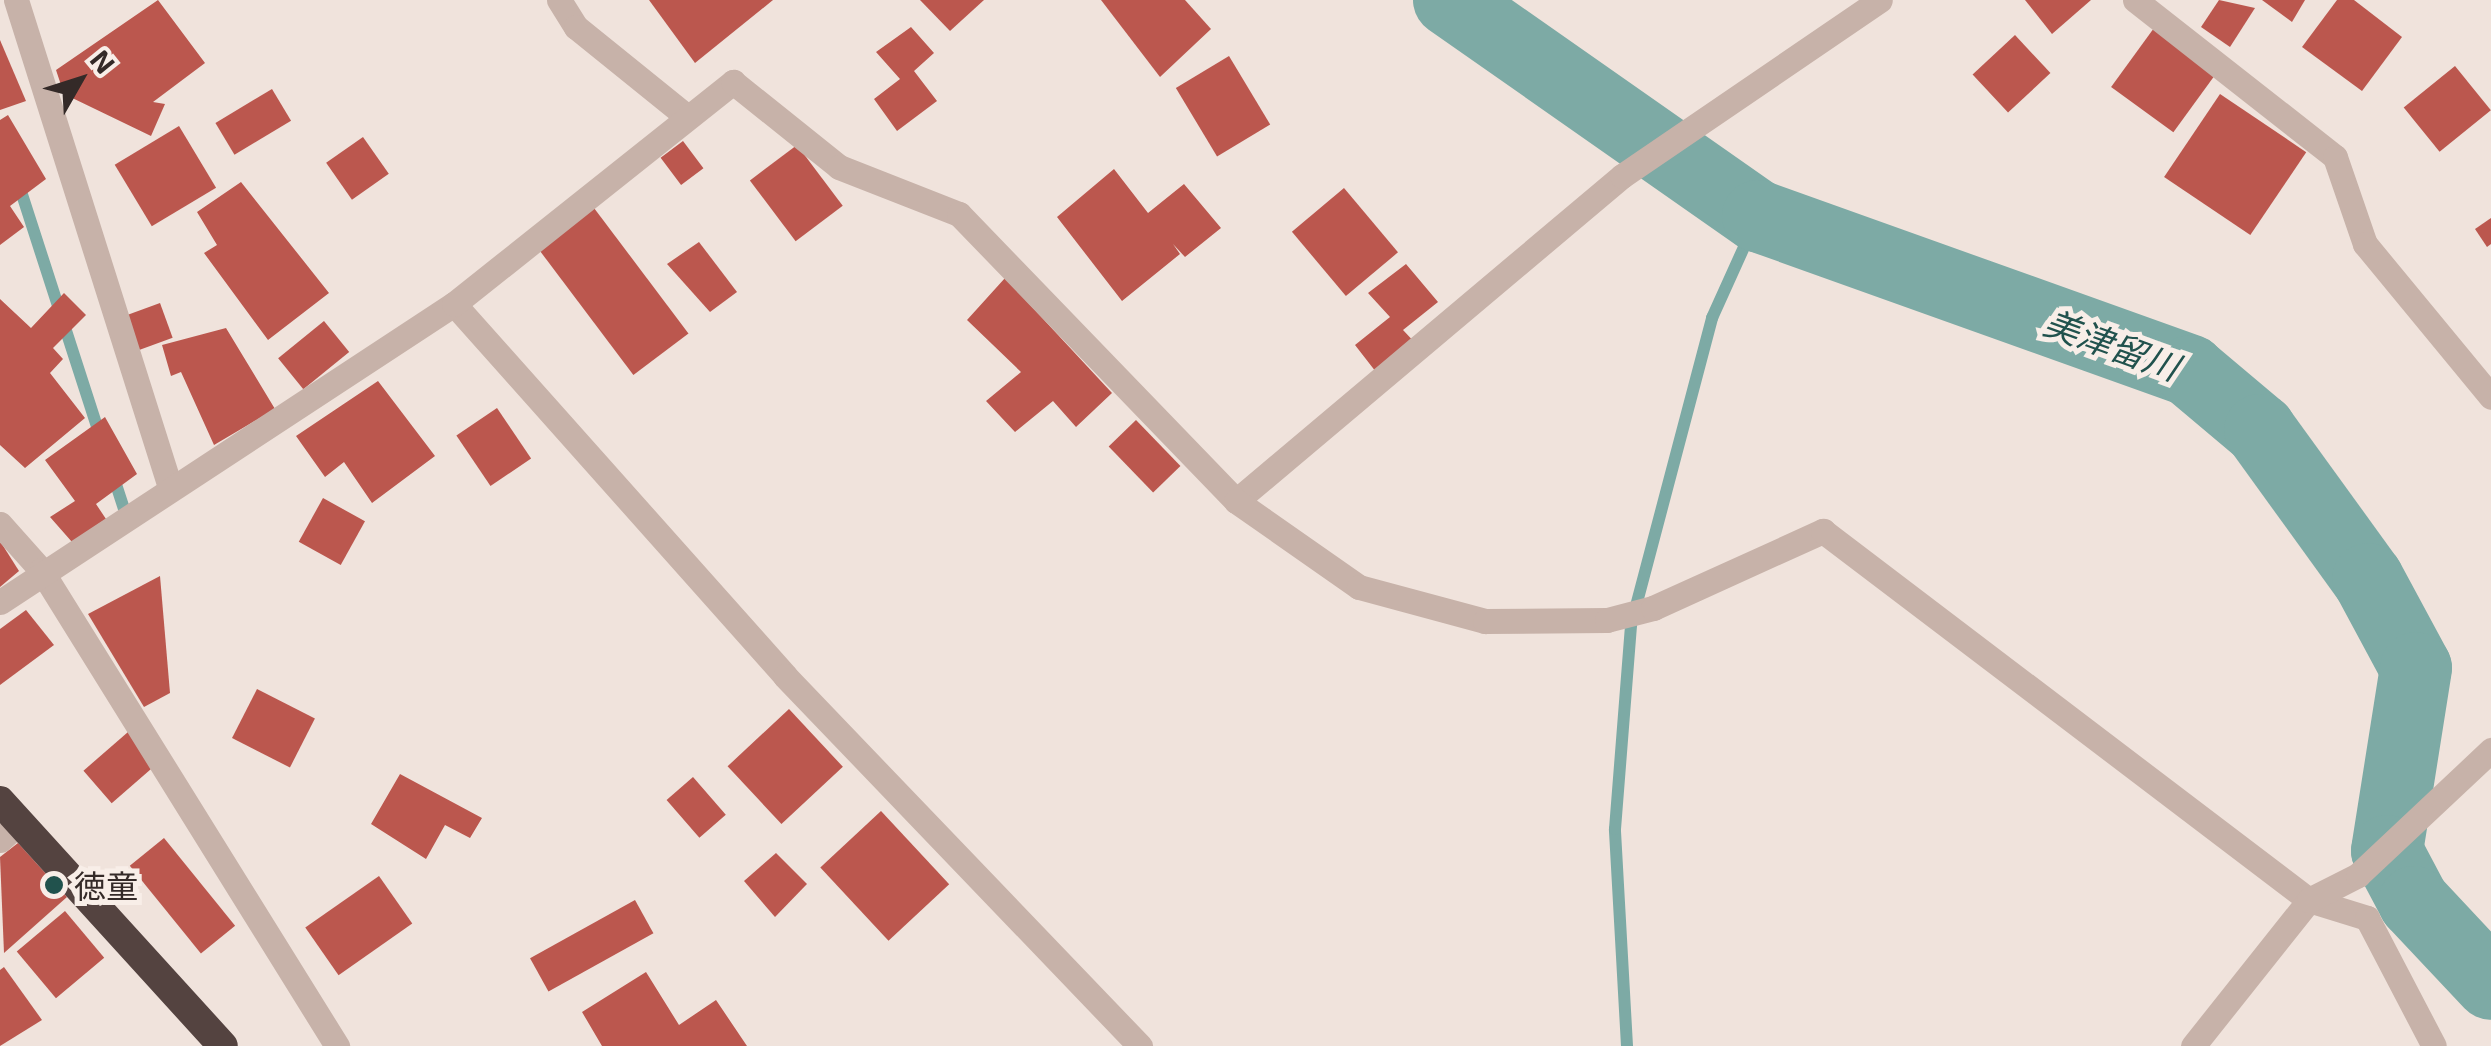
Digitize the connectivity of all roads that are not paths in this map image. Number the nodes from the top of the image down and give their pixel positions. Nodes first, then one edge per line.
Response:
1 (16, 0) edge
2 (559, 0) edge
3 (1880, 0) edge
4 (2135, 0) edge
5 (684, 115) junction
6 (454, 304) junction
7 (2491, 397) edge
8 (170, 487) junction
9 (1236, 501) junction
10 (0, 524) edge
11 (41, 570) junction
12 (0, 602) edge
13 (2491, 750) edge
14 (6, 821) edge
15 (2309, 900) junction
16 (223, 1046) edge
17 (337, 1046) edge
18 (1140, 1046) edge
19 (2194, 1046) edge
20 (2434, 1046) edge

1 - 8 street
2 - 5 street
3 - 9 street
4 - 7 street
5 - 6 street
5 - 9 street
6 - 8 street
6 - 18 street
8 - 11 street
9 - 15 street
10 - 11 street
11 - 12 street
11 - 17 street
13 - 15 street
14 - 16 highway
15 - 19 street
15 - 20 street

